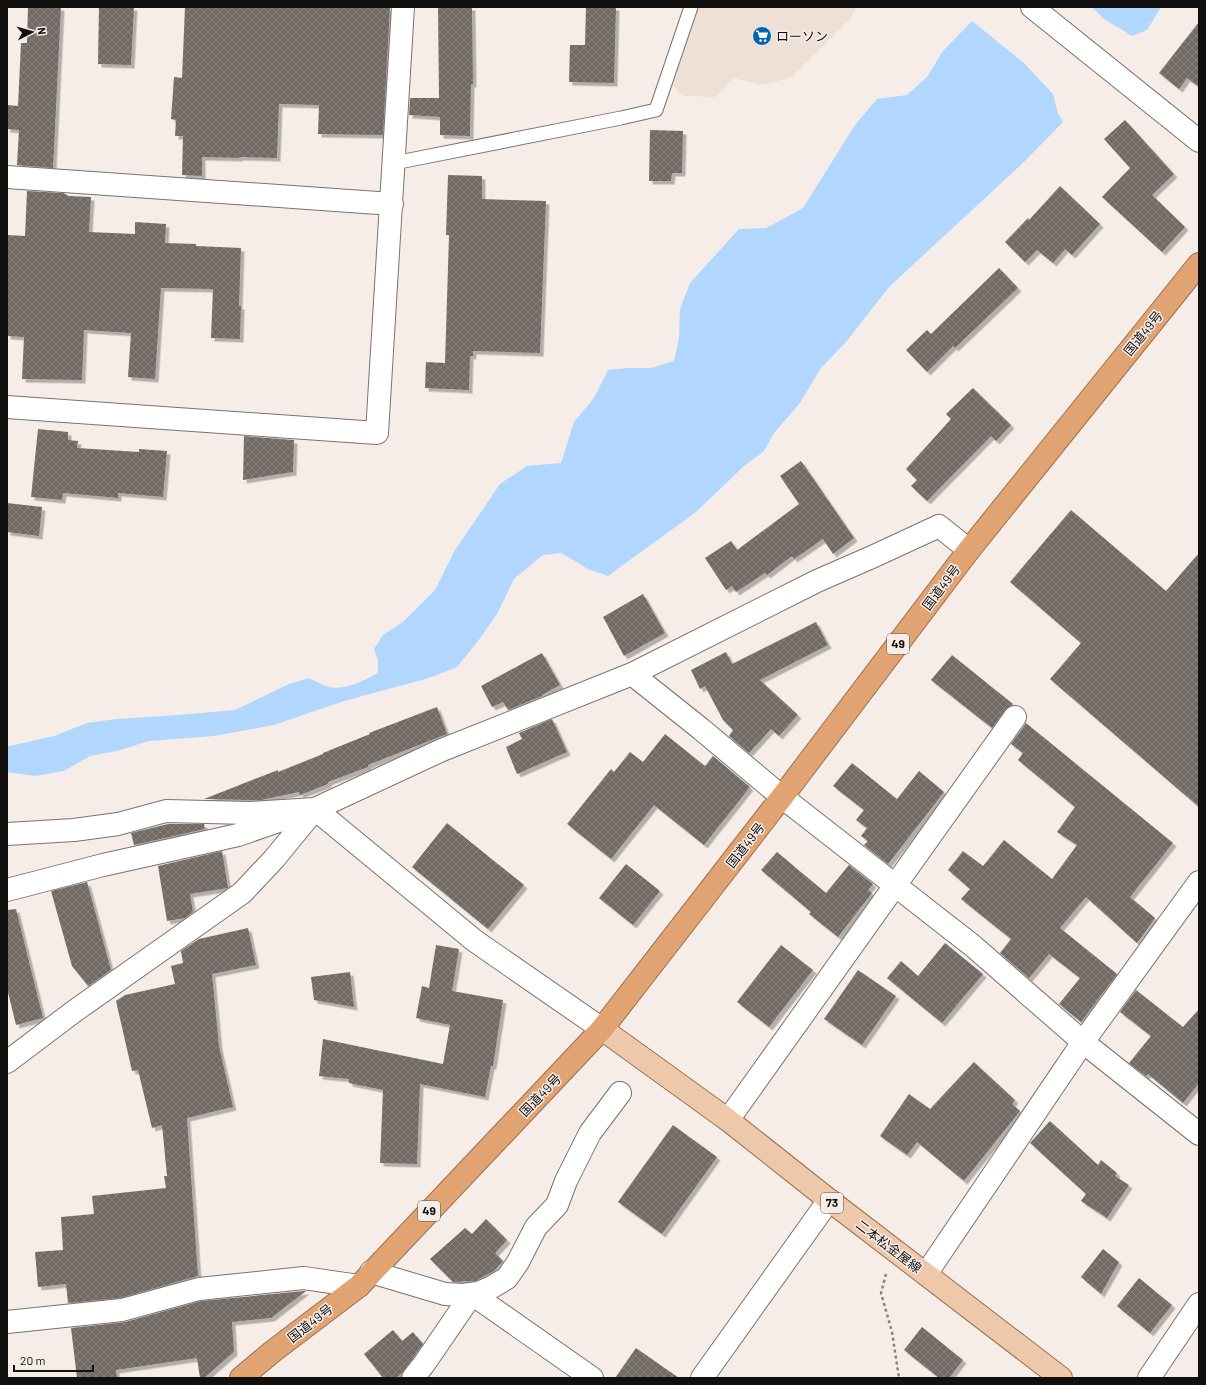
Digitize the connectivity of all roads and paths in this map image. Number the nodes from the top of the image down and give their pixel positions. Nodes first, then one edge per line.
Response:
1 (403, 7) edge
2 (691, 7) edge
3 (1032, 7) edge
4 (1199, 141) edge
5 (394, 164) junction
6 (7, 178) edge
7 (392, 204) junction
8 (1199, 264) edge
9 (7, 407) edge
10 (969, 550) junction
11 (632, 674) junction
12 (1015, 716) dead end
13 (782, 797) junction
14 (315, 809) junction
15 (7, 834) edge
16 (1199, 882) edge
17 (895, 886) junction
18 (7, 890) edge
19 (602, 1029) junction
20 (1083, 1042) junction
21 (7, 1062) edge
22 (620, 1092) dead end
23 (728, 1120) junction
24 (1199, 1134) edge
25 (829, 1200) junction
26 (892, 1248) junction
27 (926, 1274) junction
28 (365, 1279) junction
29 (472, 1294) junction
30 (1199, 1304) edge
31 (7, 1322) edge
32 (241, 1378) edge
33 (413, 1378) edge
34 (592, 1378) edge
35 (702, 1378) edge
36 (899, 1378) edge
37 (1061, 1378) edge
38 (1149, 1378) edge

1 - 5 street
2 - 5 lane
3 - 4 street
5 - 7 street
6 - 7 street
7 - 9 street
8 - 10 highway, 国道49号 / 49
10 - 11 street
10 - 13 highway, 国道49号 / 49
11 - 13 street
11 - 14 street
12 - 17 street
13 - 17 street
13 - 19 highway, 国道49号 / 49
14 - 15 street
14 - 18 street
14 - 19 street
14 - 21 street
16 - 20 street
17 - 20 street
17 - 23 street
19 - 23 main road, 二本松金屋線 / 73
19 - 28 highway, 国道49号 / 49
20 - 24 street
20 - 27 street
22 - 29 street
23 - 25 main road, 二本松金屋線 / 73
25 - 26 main road, 二本松金屋線 / 73
25 - 35 street
26 - 27 main road, 二本松金屋線 / 73
26 - 36 path
27 - 37 main road, 二本松金屋線 / 73
28 - 29 street
28 - 31 street
28 - 32 highway, 国道49号 / 49
29 - 33 street
29 - 34 street
30 - 38 street

